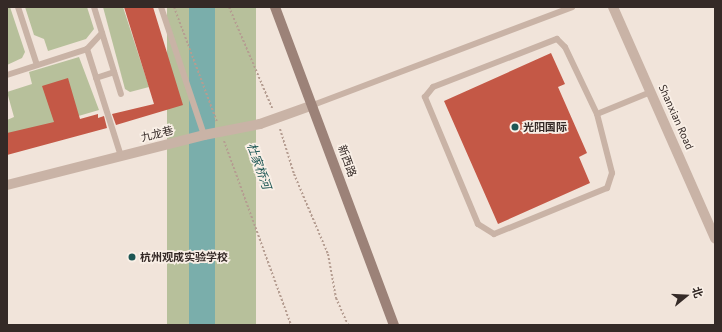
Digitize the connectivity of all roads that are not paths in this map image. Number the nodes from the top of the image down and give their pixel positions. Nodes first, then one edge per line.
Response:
1 (18, 7) edge
2 (94, 7) edge
3 (160, 7) edge
4 (275, 7) edge
5 (572, 7) edge
6 (613, 7) edge
7 (102, 33) junction
8 (87, 49) junction
9 (37, 65) junction
10 (114, 72) junction
11 (7, 75) edge
12 (96, 78) junction
13 (651, 92) junction
14 (121, 94) dead end
15 (313, 106) junction
16 (597, 114) junction
17 (204, 135) junction
18 (121, 156) junction
19 (7, 185) edge
20 (715, 238) edge
21 (394, 325) edge

1 - 9 lane
2 - 7 lane
3 - 17 lane
4 - 15 street, 新西路
5 - 15 lane
6 - 13 street, Shanxian Road
7 - 8 lane
7 - 10 lane
8 - 9 lane
8 - 12 lane
9 - 11 lane
10 - 12 lane
10 - 14 lane
12 - 18 lane
13 - 16 lane
13 - 20 street, Shanxian Road
15 - 17 street, 九龙巷, bridge
15 - 21 street, 新西路
16 - 16 lane
17 - 18 street, 九龙巷
18 - 19 street, 九龙巷

